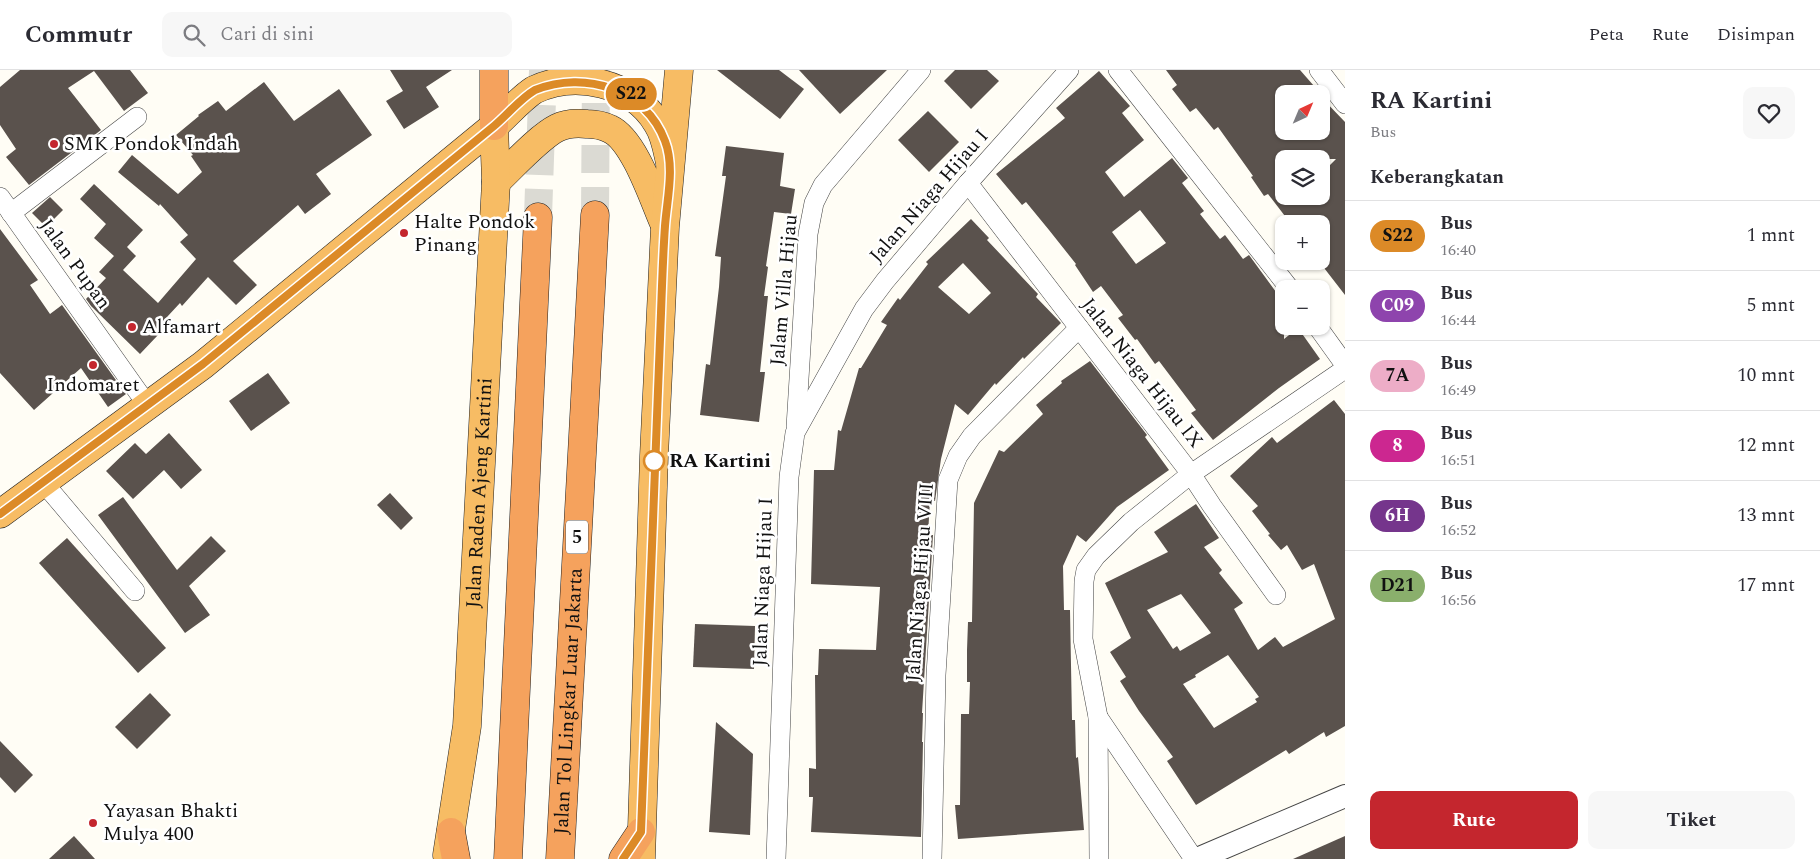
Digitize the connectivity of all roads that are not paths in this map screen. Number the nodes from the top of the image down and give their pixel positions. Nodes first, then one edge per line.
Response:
1 (494, 70) edge
2 (679, 70) edge
3 (921, 70) edge
4 (1069, 70) edge
5 (1118, 70) edge
6 (1319, 70) edge
7 (1345, 104) edge
8 (137, 117) dead end
9 (494, 126) junction
10 (670, 162) junction
11 (496, 182) junction
12 (968, 183) junction
13 (0, 198) edge
14 (11, 213) junction
15 (594, 215) tunnel mouth
16 (538, 217) tunnel mouth
17 (665, 227) junction
18 (1283, 280) edge
19 (1079, 328) junction
20 (1323, 335) edge
21 (1345, 367) edge
22 (148, 406) junction
23 (795, 433) junction
24 (1191, 474) junction
25 (43, 482) junction
26 (0, 514) edge
27 (135, 591) dead end
28 (1276, 595) dead end
29 (1098, 717) junction
30 (1345, 796) edge
31 (452, 832) junction
32 (641, 832) junction
33 (1099, 854) edge
34 (446, 859) edge
35 (456, 859) edge
36 (508, 859) edge
37 (560, 859) edge
38 (623, 859) edge
39 (640, 859) edge
40 (776, 859) edge
41 (932, 859) edge
42 (1196, 859) edge

1 - 9 highway
2 - 10 highway
3 - 23 street, Jalam Villa Hijau
4 - 12 street, Jalan Niaga Hijau I
5 - 18 street
6 - 7 street
8 - 14 street
9 - 10 highway
9 - 11 highway, Jalan Raden Ajeng Kartini
9 - 22 highway
10 - 17 highway
11 - 17 highway
11 - 31 highway, Jalan Raden Ajeng Kartini
12 - 19 street, Jalan Niaga Hijau IX
12 - 23 street, Jalan Niaga Hijau I
13 - 14 street, Jalan Pupan
14 - 22 street, Jalan Pupan
15 - 37 highway, Jalan Tol Lingkar Luar Jakarta / 5
16 - 36 highway
17 - 32 highway
19 - 24 street, Jalan Niaga Hijau IX
19 - 41 street, Jalan Niaga Hijau VIII
20 - 21 street
21 - 24 street
22 - 25 highway
23 - 40 street, Jalan Niaga Hijau I
24 - 28 street, Jalan Niaga Hijau IX
24 - 29 street
25 - 26 highway
25 - 27 street
29 - 33 street
29 - 42 street
30 - 42 street
31 - 34 highway, Jalan Raden Ajeng Kartini
31 - 35 highway
32 - 38 highway
32 - 39 highway

